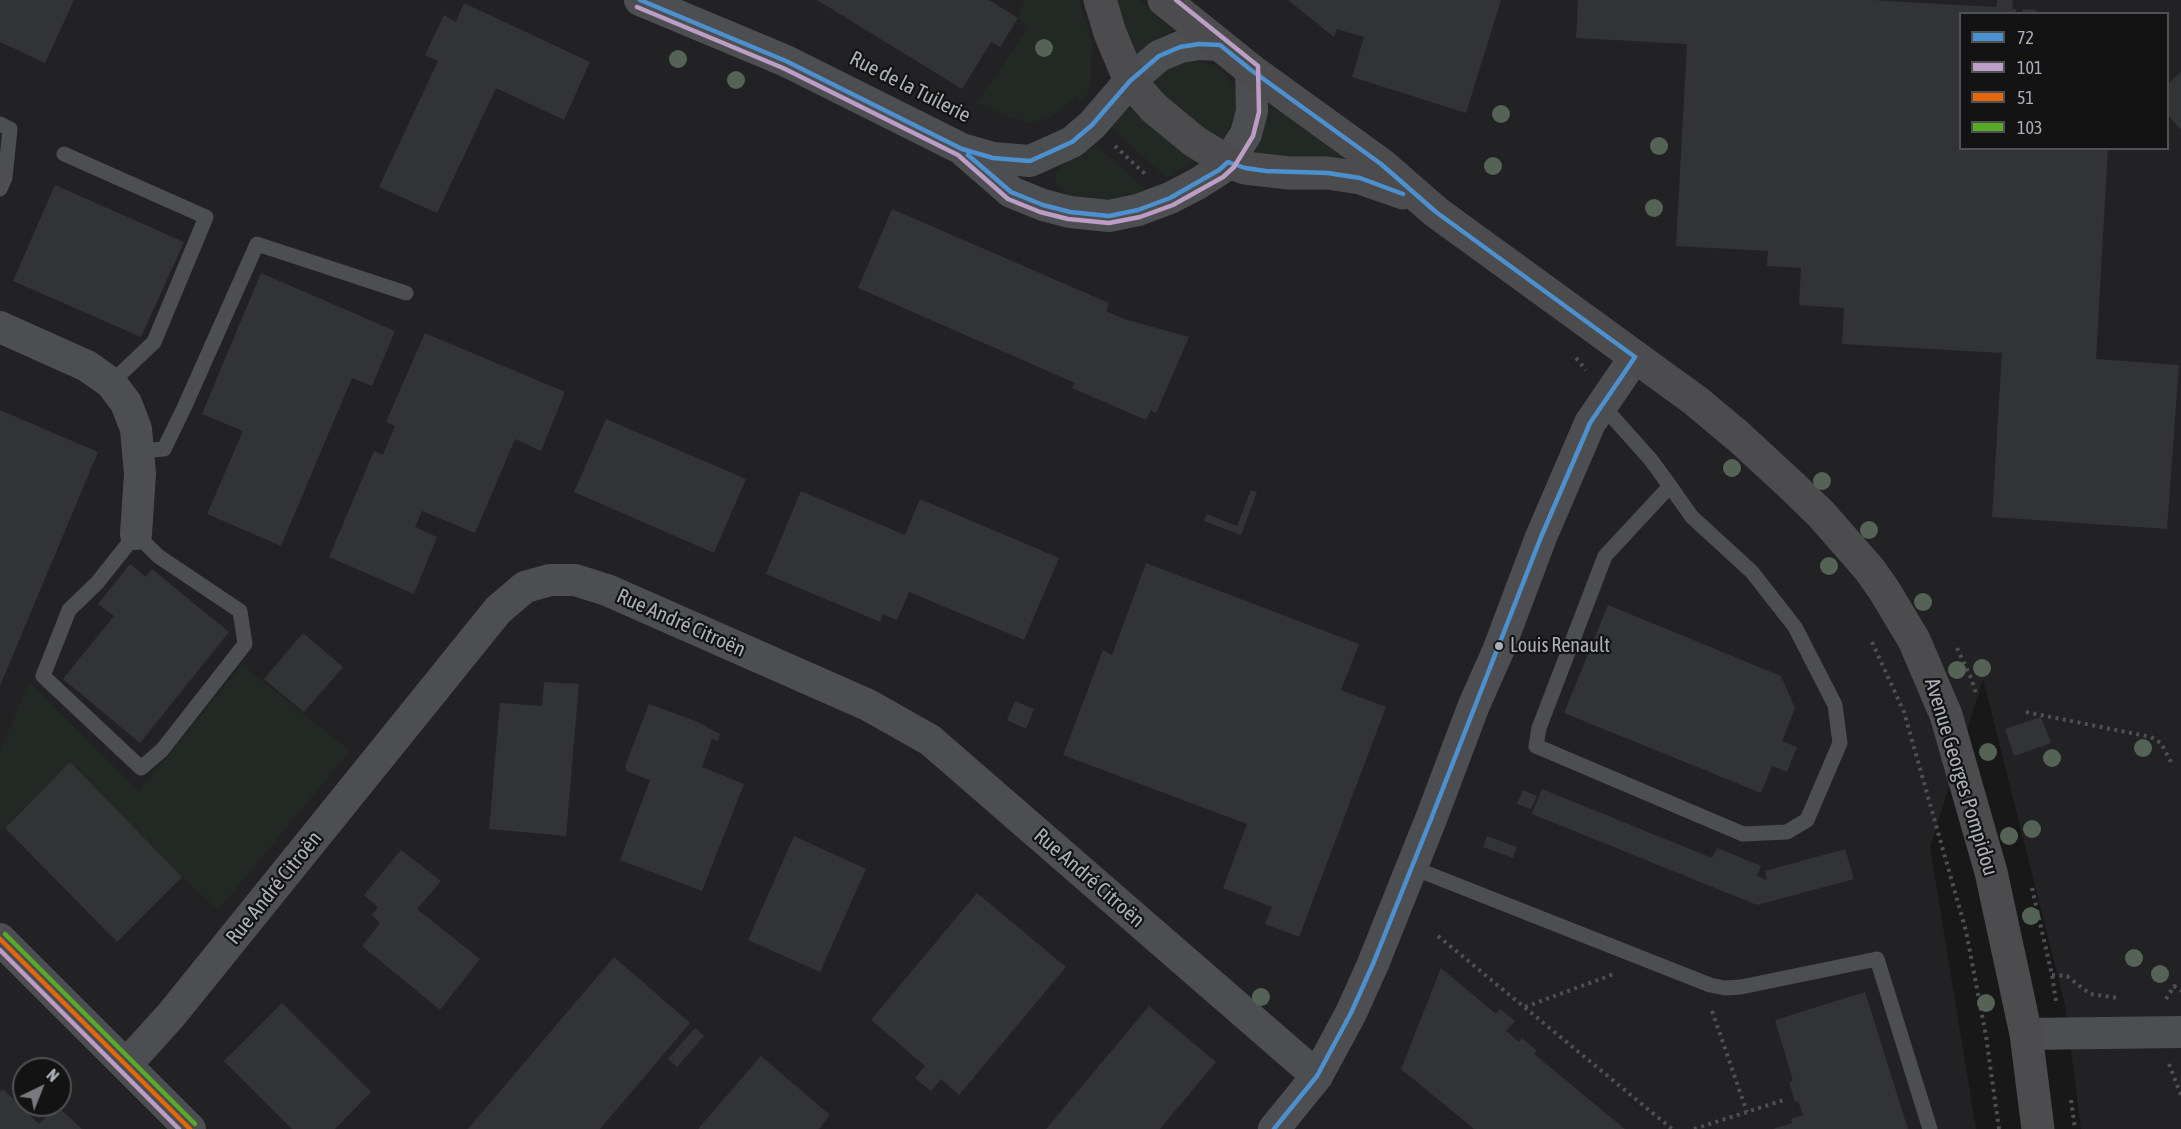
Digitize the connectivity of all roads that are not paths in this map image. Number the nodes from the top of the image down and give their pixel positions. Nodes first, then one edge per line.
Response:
1 (640, 0) edge
2 (1100, 0) edge
3 (1164, 0) edge
4 (1221, 45) junction
5 (1251, 70) junction
6 (1130, 81) junction
7 (0, 124) edge
8 (962, 149) junction
9 (64, 154) dead end
10 (1228, 162) junction
11 (0, 189) edge
12 (1436, 212) junction
13 (406, 293) dead end
14 (0, 327) edge
15 (1635, 357) junction
16 (111, 383) junction
17 (1602, 405) junction
18 (138, 451) junction
19 (1670, 486) junction
20 (136, 534) junction
21 (1411, 867) junction
22 (0, 939) edge
23 (2181, 1032) edge
24 (2026, 1034) junction
25 (126, 1065) junction
26 (1317, 1076) junction
27 (190, 1129) edge
28 (1274, 1129) edge
29 (1930, 1129) edge
30 (2038, 1129) edge

1 - 8 street, Rue de la Tuilerie
2 - 6 main road, Avenue Georges Pompidou
3 - 4 main road, Avenue Georges Pompidou
4 - 5 main road, Avenue Georges Pompidou
4 - 6 street, Rue de la Tuilerie
5 - 10 street, Rue de la Tuilerie
5 - 12 main road, Avenue Georges Pompidou
6 - 8 street, Rue de la Tuilerie
6 - 10 main road, Avenue Georges Pompidou
7 - 11 lane
8 - 10 street, Rue de la Tuilerie
9 - 16 lane
10 - 12 main road, Avenue Georges Pompidou
12 - 15 main road, Avenue Georges Pompidou
13 - 18 lane
14 - 16 street
15 - 17 street
15 - 24 main road, Avenue Georges Pompidou
16 - 18 street
17 - 19 lane
17 - 21 street
18 - 20 street
19 - 19 lane
20 - 20 lane
21 - 26 street
21 - 29 lane
22 - 25 street
23 - 24 street
24 - 30 main road, Avenue Georges Pompidou
25 - 26 street, Rue André Citroën
25 - 27 street
26 - 28 street

